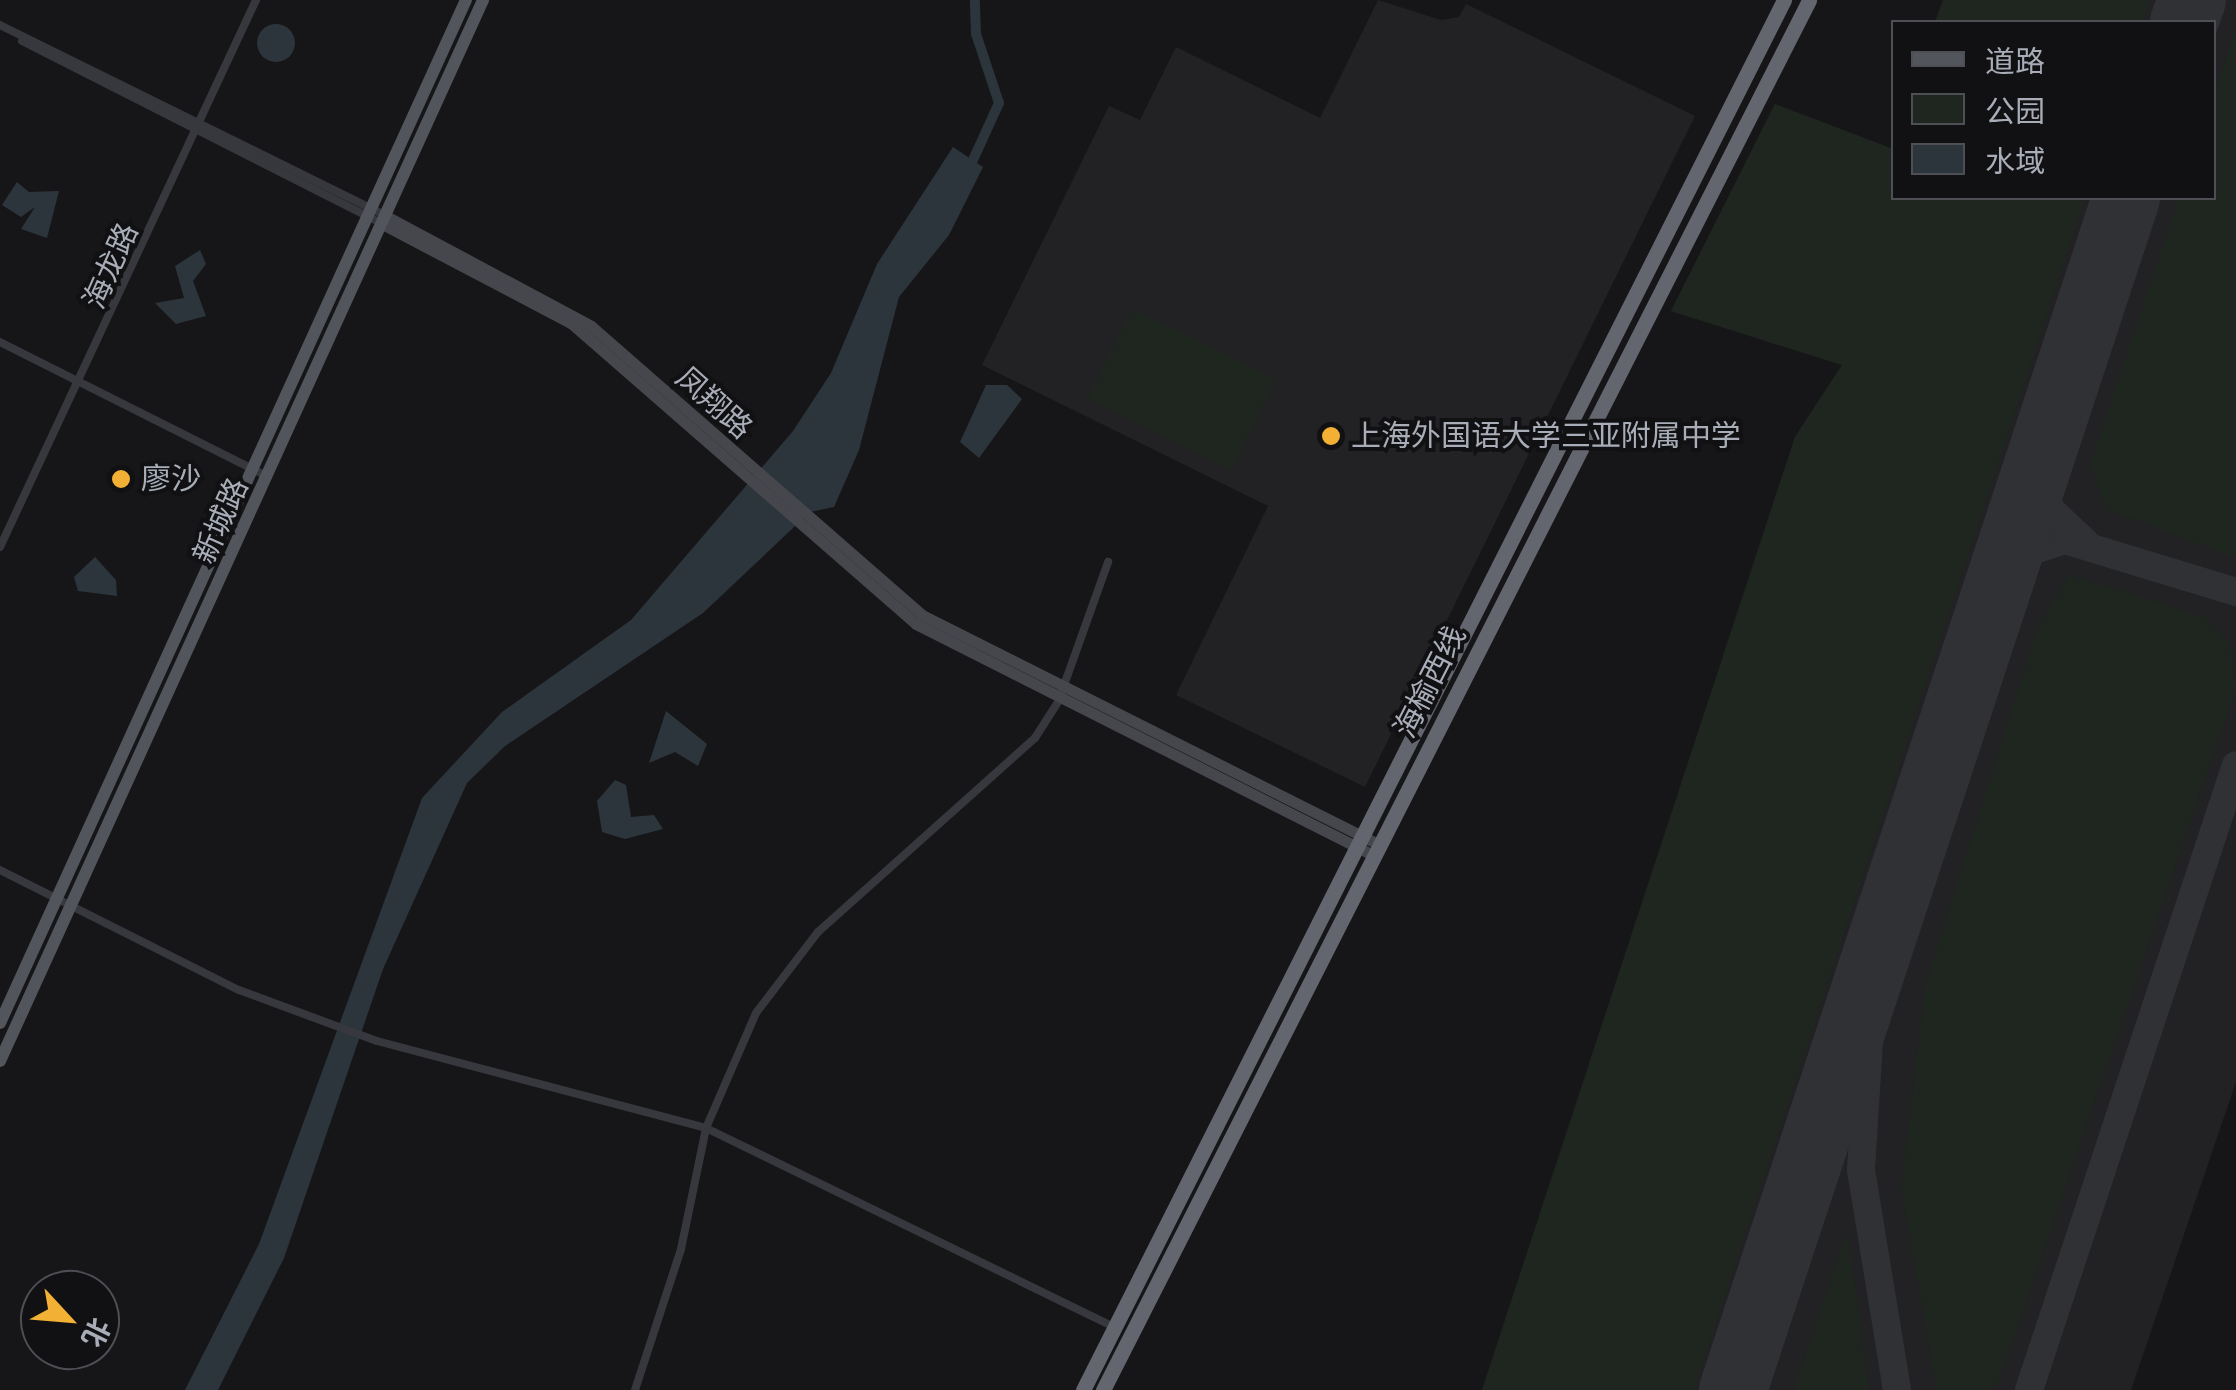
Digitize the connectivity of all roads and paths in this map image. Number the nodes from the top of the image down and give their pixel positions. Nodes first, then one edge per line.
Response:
1 (256, 0) edge
2 (466, 0) edge
3 (483, 0) edge
4 (1784, 0) edge
5 (1809, 0) edge
6 (0, 28) edge
7 (197, 128) junction
8 (370, 213) junction
9 (386, 221) junction
10 (0, 342) edge
11 (83, 382) junction
12 (253, 468) junction
13 (268, 477) junction
14 (0, 547) edge
15 (1108, 562) dead end
16 (1060, 696) junction
17 (1356, 840) junction
18 (1375, 850) junction
19 (0, 870) edge
20 (60, 899) junction
21 (74, 906) junction
22 (0, 1023) edge
23 (0, 1060) edge
24 (706, 1128) junction
25 (1114, 1328) junction
26 (634, 1390) edge
27 (1083, 1390) edge
28 (1102, 1390) edge

1 - 7 street, 海龙路
2 - 8 main road, 新城路
3 - 9 main road, 新城路
4 - 17 highway, 海榆西线
5 - 18 highway, 海榆西线
6 - 7 street, 凤翔路
7 - 8 street, 凤翔路
7 - 11 street, 海龙路
8 - 9 street, 凤翔路
8 - 12 main road, 新城路
9 - 13 main road, 新城路
9 - 16 street, 凤翔路
10 - 11 street
11 - 12 street
11 - 14 street, 海龙路
12 - 13 street
12 - 20 main road, 新城路
13 - 21 main road, 新城路
15 - 16 street
16 - 17 street, 凤翔路
16 - 24 street
17 - 18 street, 凤翔路
17 - 25 highway, 海榆西线
18 - 28 highway, 海榆西线
19 - 20 street
20 - 21 street
20 - 22 main road, 新城路
21 - 23 main road, 新城路
21 - 24 street
24 - 25 street
24 - 26 street
25 - 27 highway, 海榆西线

